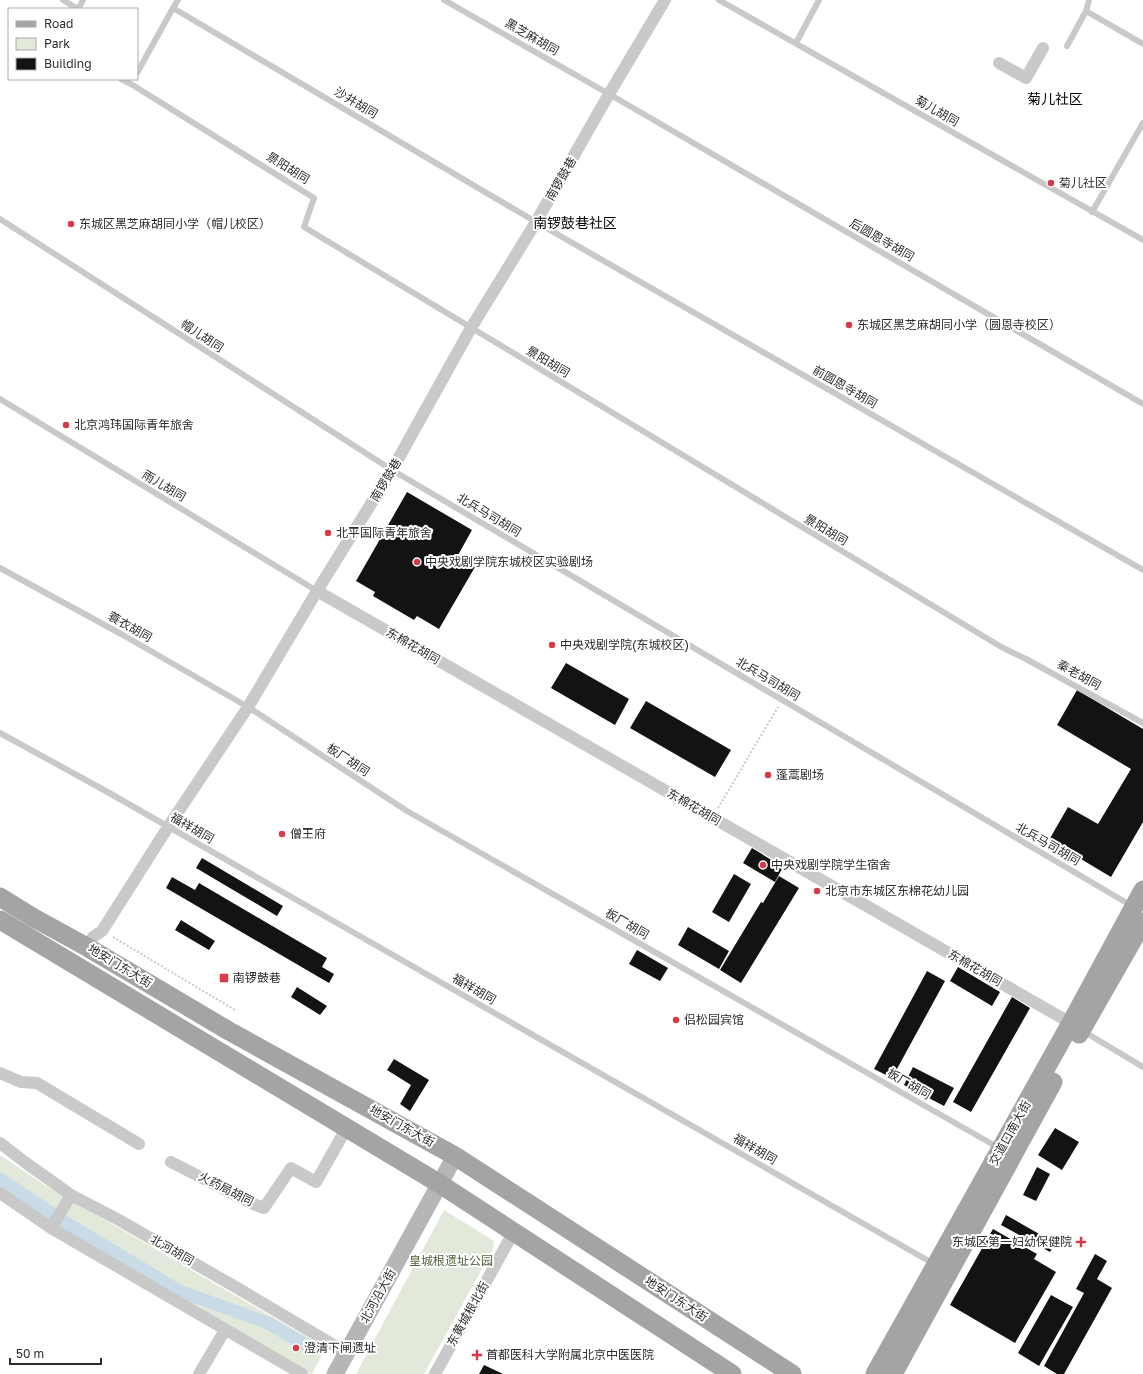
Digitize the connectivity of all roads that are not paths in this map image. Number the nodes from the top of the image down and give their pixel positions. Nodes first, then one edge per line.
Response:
1 (63, 0) edge
2 (178, 0) edge
3 (444, 0) edge
4 (665, 0) edge
5 (719, 0) edge
6 (819, 0) edge
7 (1089, 0) edge
8 (76, 8) edge
9 (173, 8) junction
10 (1086, 11) junction
11 (796, 43) junction
12 (1143, 44) edge
13 (1067, 46) dead end
14 (1043, 48) dead end
15 (999, 63) dead end
16 (138, 71) edge
17 (132, 81) edge
18 (609, 94) junction
19 (1143, 123) edge
20 (1092, 212) junction
21 (0, 219) edge
22 (536, 222) junction
23 (1143, 240) edge
24 (471, 328) junction
25 (0, 399) edge
26 (1143, 404) edge
27 (392, 470) junction
28 (0, 568) edge
29 (1143, 570) edge
30 (317, 592) junction
31 (1003, 648) joint
32 (248, 708) junction
33 (1143, 723) edge
34 (0, 732) edge
35 (168, 827) junction
36 (1143, 890) edge
37 (0, 897) edge
38 (1138, 914) edge
39 (0, 920) edge
40 (87, 947) junction
41 (1076, 1026) junction
42 (1143, 1067) edge
43 (0, 1073) edge
44 (346, 1128) junction
45 (0, 1143) edge
46 (139, 1144) dead end
47 (1001, 1149) junction
48 (455, 1156) junction
49 (171, 1162) dead end
50 (440, 1184) junction
51 (0, 1193) edge
52 (71, 1195) junction
53 (51, 1228) junction
54 (513, 1232) junction
55 (936, 1265) junction
56 (225, 1330) junction
57 (347, 1353) junction
58 (199, 1374) edge
59 (302, 1374) edge
60 (335, 1374) edge
61 (435, 1374) edge
62 (732, 1374) edge
63 (792, 1374) edge
64 (875, 1374) edge
65 (893, 1374) edge

1 - 8 lane
2 - 9 lane
3 - 18 lane, 黑芝麻胡同
4 - 18 street, 南锣鼓巷
5 - 11 lane, 菊儿胡同
6 - 11 lane
7 - 10 lane
9 - 16 lane
9 - 22 lane, 沙井胡同
10 - 12 lane
10 - 13 lane
11 - 20 lane, 菊儿胡同
14 - 15 street
17 - 24 lane, 景阳胡同
18 - 22 street, 南锣鼓巷
18 - 26 lane, 后圆恩寺胡同
19 - 20 lane
20 - 23 lane, 菊儿胡同
21 - 27 lane, 帽儿胡同
22 - 24 street, 南锣鼓巷
22 - 29 lane, 前圆恩寺胡同
24 - 27 street, 南锣鼓巷
24 - 31 lane, 景阳胡同
25 - 30 lane, 雨儿胡同
27 - 30 street, 南锣鼓巷
27 - 38 lane, 北兵马司胡同
28 - 32 lane, 蓑衣胡同
30 - 32 street, 南锣鼓巷
30 - 41 street, 东棉花胡同
31 - 33 lane, 秦老胡同
32 - 35 street, 南锣鼓巷
32 - 47 lane, 板厂胡同
34 - 35 lane, 福祥胡同
35 - 40 street, 南锣鼓巷
35 - 55 lane, 福祥胡同
36 - 38 main road, 交道口南大街
37 - 40 main road, 地安门东大街
38 - 41 main road, 交道口南大街
39 - 44 main road, 地安门东大街
40 - 48 main road, 地安门东大街
41 - 42 lane
41 - 47 main road, 交道口南大街
41 - 65 main road, 交道口南大街
43 - 46 street
44 - 49 street, 火药局胡同
44 - 50 main road, 地安门东大街
45 - 52 street, 北河胡同
47 - 55 main road, 交道口南大街
48 - 50 main road, 北河沿大街
48 - 63 main road, 地安门东大街
50 - 54 main road, 地安门东大街
50 - 57 main road, 北河沿大街
51 - 53 street
52 - 53 street
52 - 57 street, 北河胡同
53 - 56 street
54 - 61 street, 东黄城根北街
54 - 62 main road, 地安门东大街
55 - 64 main road, 交道口南大街
56 - 58 street
56 - 59 street
57 - 60 main road, 北河沿大街

